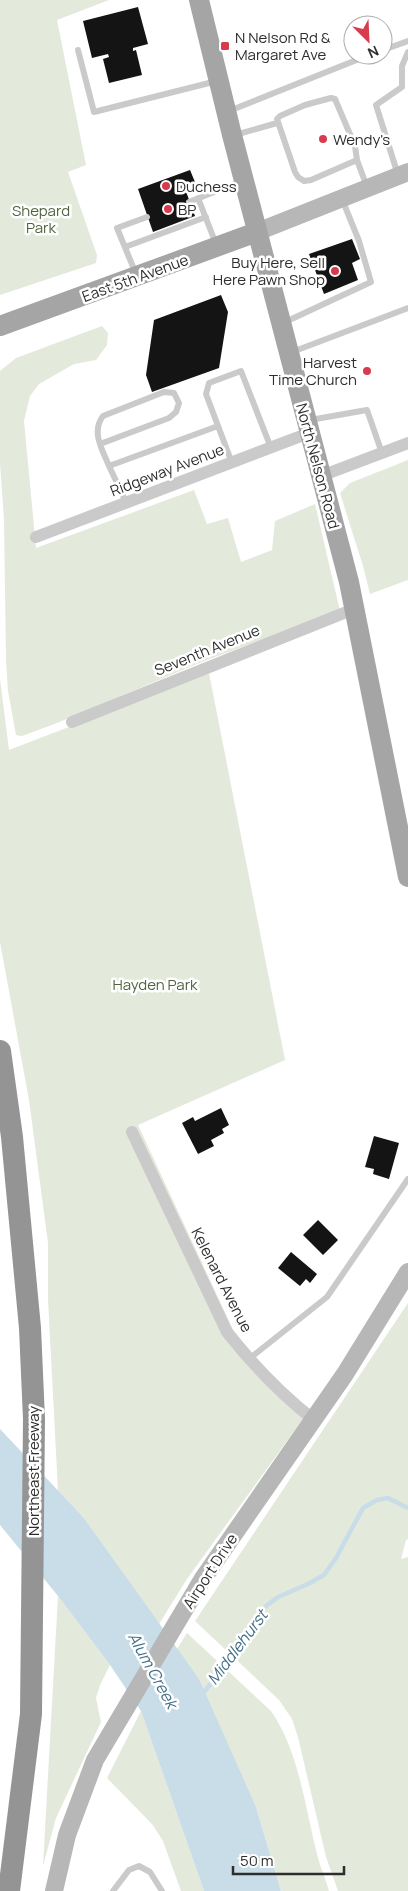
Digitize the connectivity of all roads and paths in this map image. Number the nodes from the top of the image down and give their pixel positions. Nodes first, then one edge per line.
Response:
1 (199, 0) edge
2 (408, 41) edge
3 (393, 46) edge
4 (78, 50) dead end
5 (408, 52) edge
6 (344, 65) edge
7 (218, 81) junction
8 (226, 112) junction
9 (277, 123) junction
10 (232, 136) junction
11 (357, 158) junction
12 (403, 174) edge
13 (244, 181) junction
14 (368, 188) junction
15 (198, 198) junction
16 (341, 198) junction
17 (189, 202) dead end
18 (147, 217) dead end
19 (206, 217) junction
20 (257, 232) junction
21 (125, 247) junction
22 (217, 248) junction
23 (137, 277) junction
24 (408, 308) edge
25 (281, 324) junction
26 (0, 326) edge
27 (289, 354) junction
28 (218, 426) junction
29 (308, 427) junction
30 (408, 443) edge
31 (100, 444) junction
32 (271, 448) junction
33 (382, 453) junction
34 (232, 463) junction
35 (109, 466) junction
36 (321, 476) junction
37 (126, 502) junction
38 (36, 537) dead end
39 (354, 610) junction
40 (72, 722) dead end
41 (408, 877) edge
42 (0, 1051) edge
43 (132, 1132) dead end
44 (408, 1179) edge
45 (408, 1272) edge
46 (249, 1359) junction
47 (314, 1420) junction
48 (10, 1891) edge
49 (54, 1891) edge
50 (113, 1891) edge
51 (162, 1891) edge

1 - 7 main road, North Nelson Road
2 - 3 lane
4 - 7 lane
5 - 12 lane
6 - 8 lane
7 - 8 main road, North Nelson Road
8 - 10 main road, North Nelson Road
9 - 10 lane
9 - 11 lane
9 - 11 lane
10 - 13 main road, North Nelson Road
11 - 14 lane
12 - 14 main road, East 5th Avenue
13 - 15 lane
13 - 20 main road, North Nelson Road
14 - 16 main road, East 5th Avenue
15 - 17 lane
15 - 19 lane
16 - 20 main road, East 5th Avenue
16 - 25 lane
18 - 21 lane
19 - 21 lane
19 - 22 lane
20 - 22 main road, East 5th Avenue
20 - 25 main road, North Nelson Road
21 - 23 lane
22 - 23 main road, East 5th Avenue
23 - 26 main road, East 5th Avenue
24 - 27 lane
25 - 27 main road, North Nelson Road
27 - 29 main road, North Nelson Road
28 - 32 lane
28 - 34 lane
28 - 35 lane
29 - 32 street, Ridgeway Avenue
29 - 33 lane
29 - 36 main road, North Nelson Road
30 - 33 street
31 - 31 lane
31 - 35 lane
32 - 34 street, Ridgeway Avenue
33 - 36 street
34 - 37 street, Ridgeway Avenue
35 - 37 lane
36 - 39 main road, North Nelson Road
37 - 38 street, Ridgeway Avenue
39 - 40 street, Seventh Avenue
39 - 41 main road, North Nelson Road
42 - 48 highway, Northeast Freeway
43 - 46 street, Kelenard Avenue
44 - 46 lane
45 - 47 main road, Airport Drive
46 - 47 street, Kelenard Avenue
47 - 49 main road, Airport Drive
50 - 51 lane

